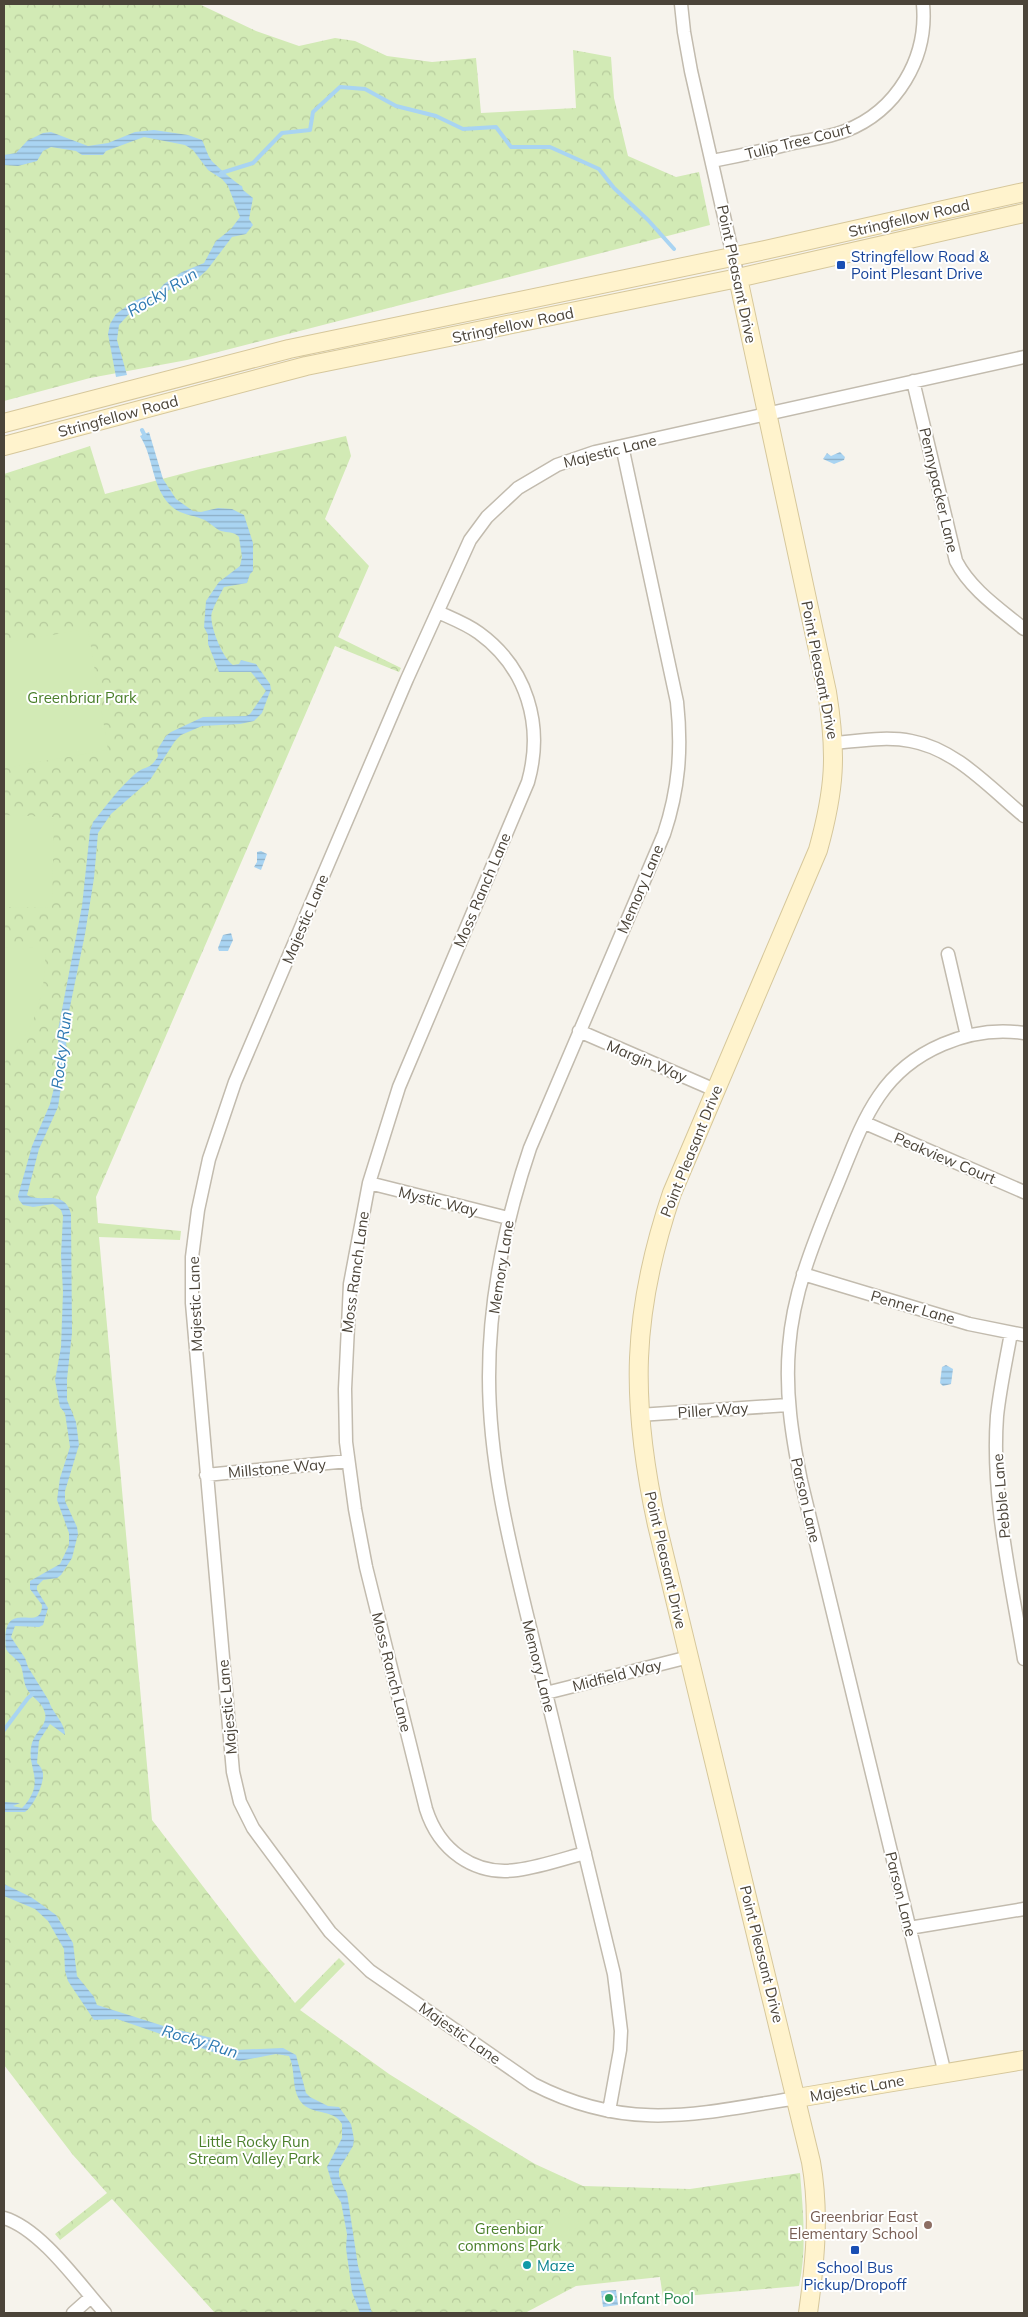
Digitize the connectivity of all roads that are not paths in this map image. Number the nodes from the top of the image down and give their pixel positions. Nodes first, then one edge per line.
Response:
1 (681, 4) edge
2 (922, 4) edge
3 (712, 161) junction
4 (1024, 192) edge
5 (1024, 213) edge
6 (734, 256) junction
7 (738, 278) junction
8 (1024, 357) edge
9 (913, 382) junction
10 (767, 414) junction
11 (4, 423) edge
12 (4, 446) edge
13 (622, 446) junction
14 (438, 612) junction
15 (1024, 629) edge
16 (834, 742) junction
17 (1024, 816) edge
18 (948, 954) dead end
19 (579, 1031) junction
20 (1024, 1033) edge
21 (967, 1036) junction
22 (716, 1090) junction
23 (865, 1123) junction
24 (368, 1183) junction
25 (1024, 1192) edge
26 (508, 1218) junction
27 (802, 1274) junction
28 (1011, 1333) junction
29 (1024, 1336) edge
30 (788, 1405) junction
31 (639, 1415) junction
32 (348, 1461) junction
33 (206, 1475) junction
34 (689, 1657) junction
35 (1024, 1659) edge
36 (546, 1694) junction
37 (585, 1853) junction
38 (1024, 1909) edge
39 (909, 1928) junction
40 (1024, 2060) edge
41 (945, 2074) junction
42 (797, 2098) junction
43 (609, 2111) junction
44 (4, 2218) edge
45 (91, 2297) junction
46 (73, 2313) edge
47 (105, 2313) edge
48 (808, 2313) edge

1 - 3 street, Point Pleasant Drive
2 - 3 street, Tulip Tree Court
3 - 6 street, Point Pleasant Drive
4 - 6 street, Stringfellow Road
5 - 7 street, Stringfellow Road
6 - 7 street, Point Pleasant Drive
6 - 11 street, Stringfellow Road
7 - 10 street, Point Pleasant Drive
7 - 12 street, Stringfellow Road
8 - 9 street, Majestic Lane
9 - 10 street, Majestic Lane
9 - 15 street, Pennypacker Lane
10 - 13 street, Majestic Lane
10 - 16 street, Point Pleasant Drive
13 - 14 street, Majestic Lane
13 - 19 street, Memory Lane
14 - 24 street, Moss Ranch Lane
14 - 33 street, Majestic Lane
16 - 17 street
16 - 22 street, Point Pleasant Drive
18 - 21 street
19 - 22 street, Margin Way
19 - 26 street, Memory Lane
20 - 21 street, Parson Lane
21 - 23 street, Parson Lane
22 - 31 street, Point Pleasant Drive
23 - 25 street, Peakview Court
23 - 27 street, Parson Lane
24 - 26 street, Mystic Way
24 - 32 street, Moss Ranch Lane
26 - 36 street, Memory Lane
27 - 28 street, Penner Lane
27 - 30 street, Parson Lane
28 - 29 street, Penner Lane
28 - 35 street, Pebble Lane
30 - 31 street, Piller Way
30 - 39 street, Parson Lane
31 - 34 street, Point Pleasant Drive
32 - 33 street, Millstone Way
32 - 37 street, Moss Ranch Lane
33 - 43 street, Majestic Lane
34 - 36 street, Midfield Way
34 - 42 street, Point Pleasant Drive
36 - 37 street, Memory Lane
37 - 43 street, Memory Lane
38 - 39 street
39 - 41 street, Parson Lane
40 - 41 street, Majestic Lane
41 - 42 street, Majestic Lane
42 - 43 street, Majestic Lane
42 - 48 street, Point Pleasant Drive
44 - 45 street
45 - 46 street
45 - 47 street

